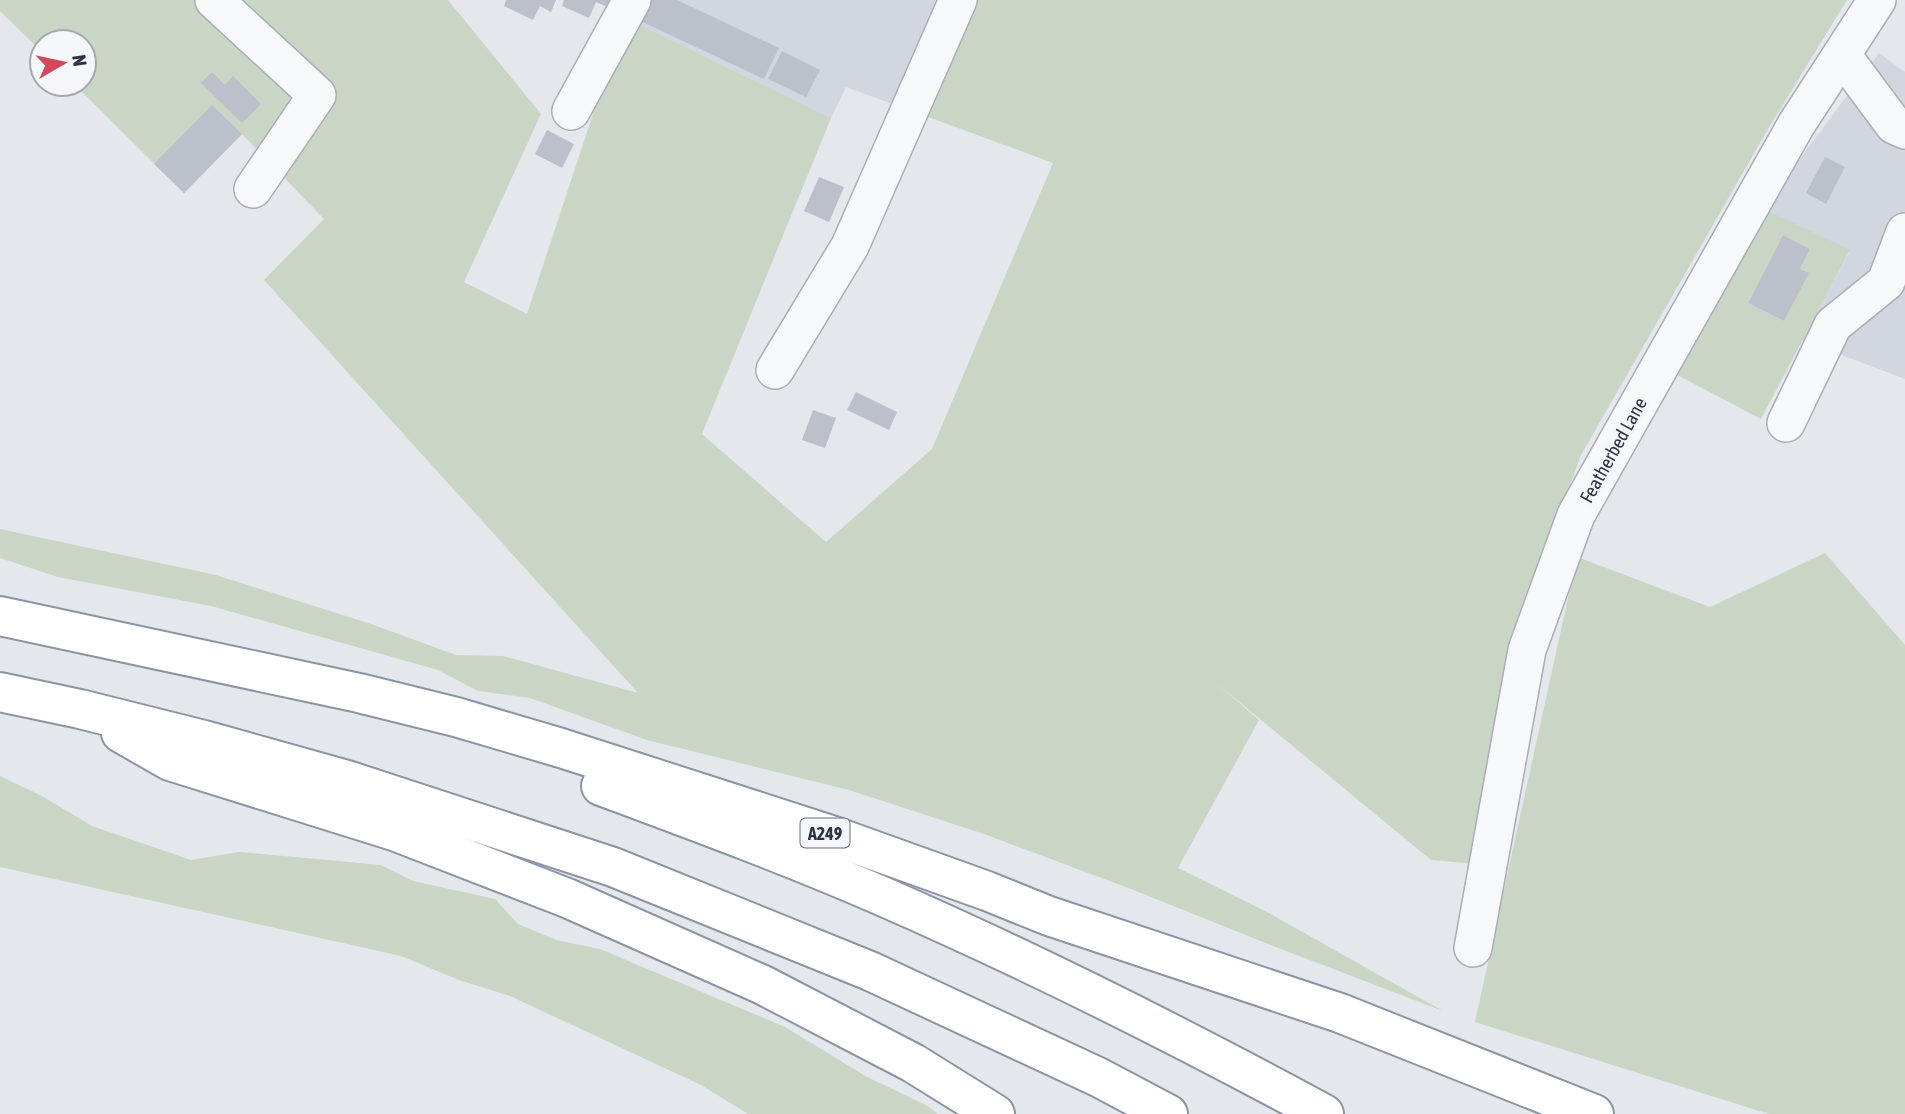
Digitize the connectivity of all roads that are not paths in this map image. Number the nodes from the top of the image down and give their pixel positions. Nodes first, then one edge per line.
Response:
1 (214, 0) edge
2 (632, 0) edge
3 (958, 0) edge
4 (1877, 0) edge
5 (1842, 55) junction
6 (571, 111) dead end
7 (1905, 130) edge
8 (253, 189) dead end
9 (1905, 232) edge
10 (775, 370) dead end
11 (1786, 423) dead end
12 (0, 617) edge
13 (86, 634) junction
14 (0, 692) edge
15 (80, 709) junction
16 (1473, 948) dead end
17 (995, 1114) edge
18 (1168, 1114) edge
19 (1324, 1114) edge
20 (1594, 1114) edge

1 - 8 street
2 - 6 street
3 - 10 street
4 - 5 street, Featherbed Lane
5 - 7 street
5 - 16 street, Featherbed Lane
9 - 11 street
12 - 13 highway, A249
13 - 19 highway, A249
13 - 20 highway, A249
14 - 15 highway
15 - 17 highway
15 - 18 highway

